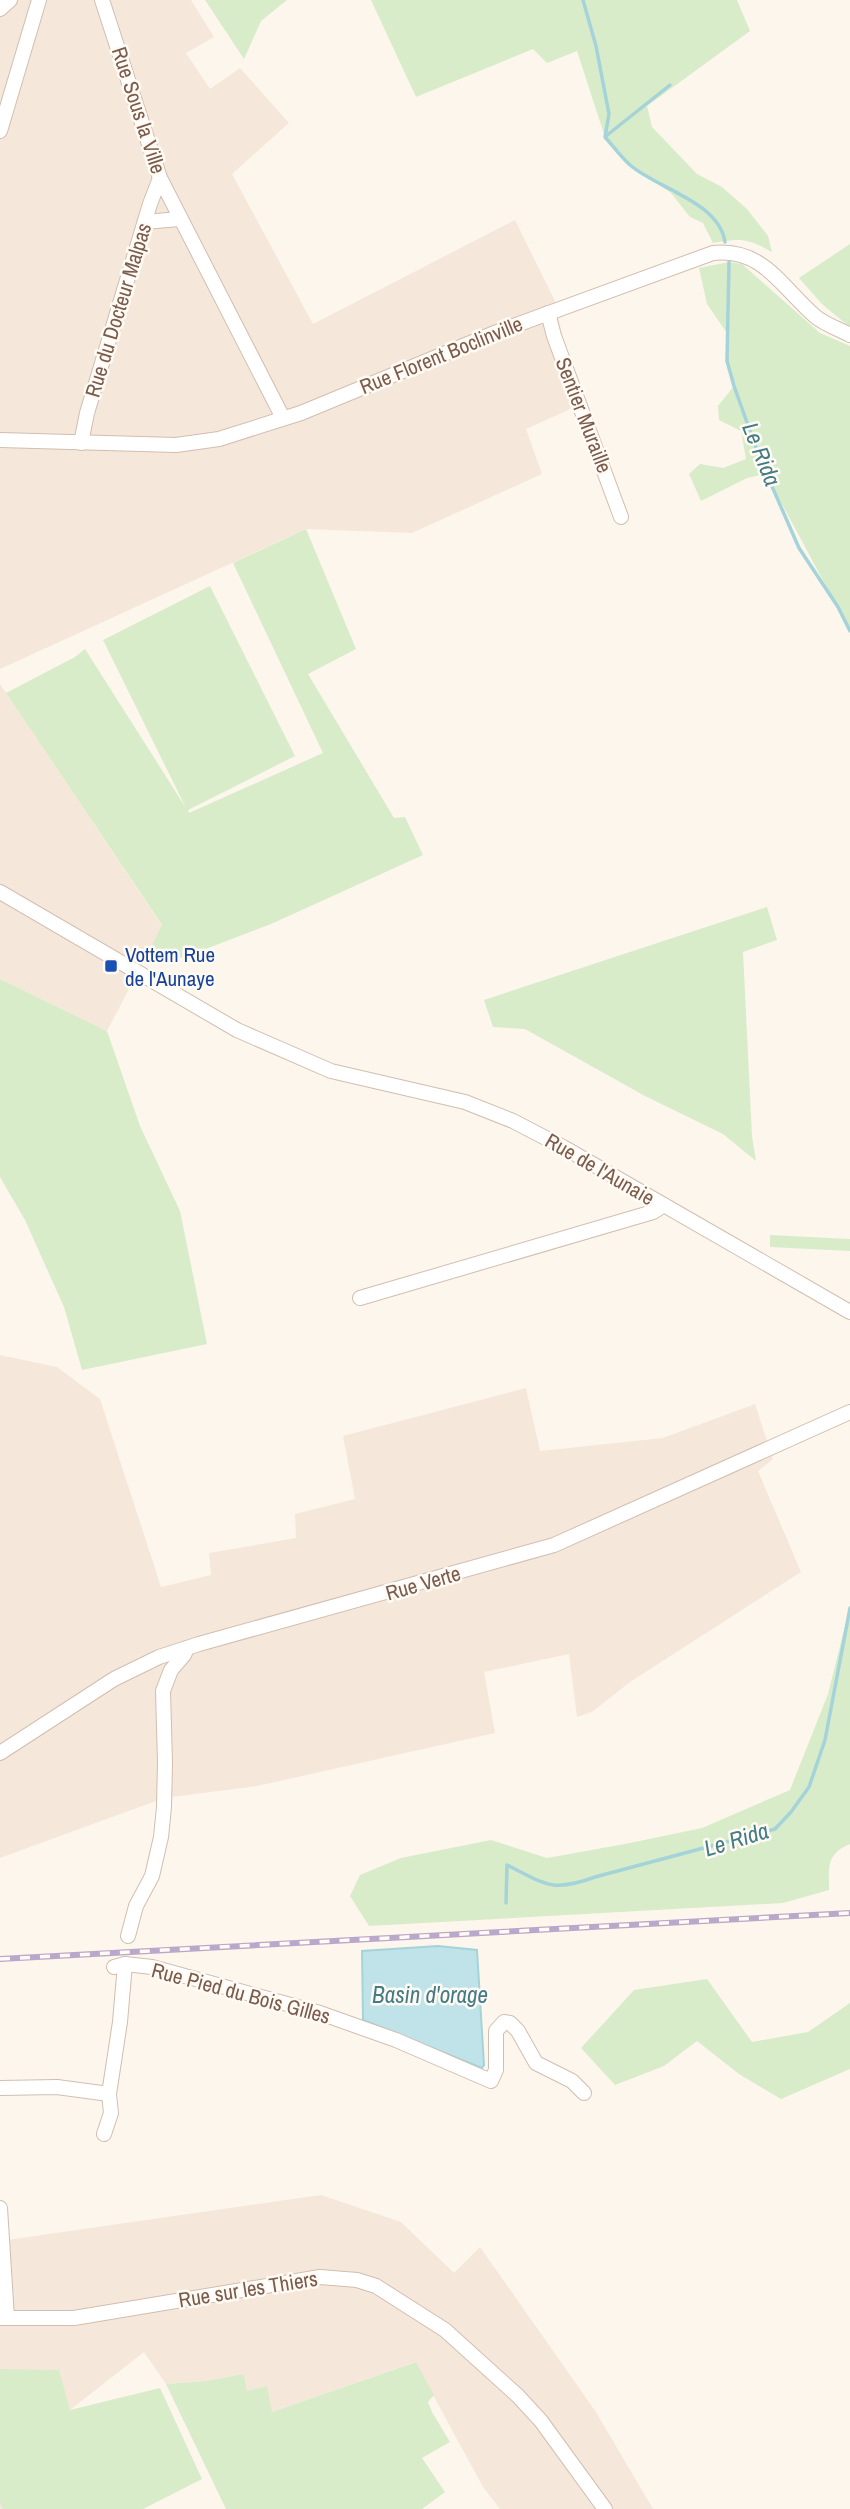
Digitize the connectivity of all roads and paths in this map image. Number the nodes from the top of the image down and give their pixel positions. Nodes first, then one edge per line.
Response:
1 (10, 0) edge
2 (39, 0) edge
3 (102, 0) edge
4 (0, 9) edge
5 (0, 131) edge
6 (160, 178) junction
7 (179, 219) junction
8 (145, 222) junction
9 (548, 313) junction
10 (850, 335) edge
11 (283, 418) junction
12 (0, 440) edge
13 (81, 443) junction
14 (621, 517) dead end
15 (0, 891) edge
16 (664, 1205) junction
17 (360, 1298) dead end
18 (850, 1312) edge
19 (850, 1412) edge
20 (187, 1648) junction
21 (0, 1753) edge
22 (128, 1936) dead end
23 (0, 2088) edge
24 (584, 2093) dead end
25 (109, 2094) junction
26 (104, 2134) dead end
27 (0, 2208) edge
28 (4, 2318) edge
29 (605, 2509) edge

1 - 4 street
2 - 5 street
3 - 6 street, Rue Sous la Ville
6 - 7 street, Rue Sous la Ville
6 - 8 street, Rue du Docteur Malpas
7 - 8 street
7 - 11 street, Rue Sous la Ville
8 - 13 street, Rue du Docteur Malpas
9 - 10 street, Rue Florent Boclinville
9 - 11 street, Rue Florent Boclinville
9 - 14 street, Sentier Muraille
11 - 13 street, Rue Florent Boclinville
12 - 13 street, Rue Florent Boclinville
15 - 16 street, Rue de l'Aunaie
16 - 17 street
16 - 18 street, Rue de l'Aunaie
19 - 20 street, Rue Verte
20 - 21 street, Rue Verte
20 - 22 street
23 - 25 street
24 - 25 street, Rue Pied du Bois Gilles
25 - 26 street, Rue Pied du Bois Gilles
27 - 28 street, Rue sur les Thiers
28 - 29 street, Rue sur les Thiers

